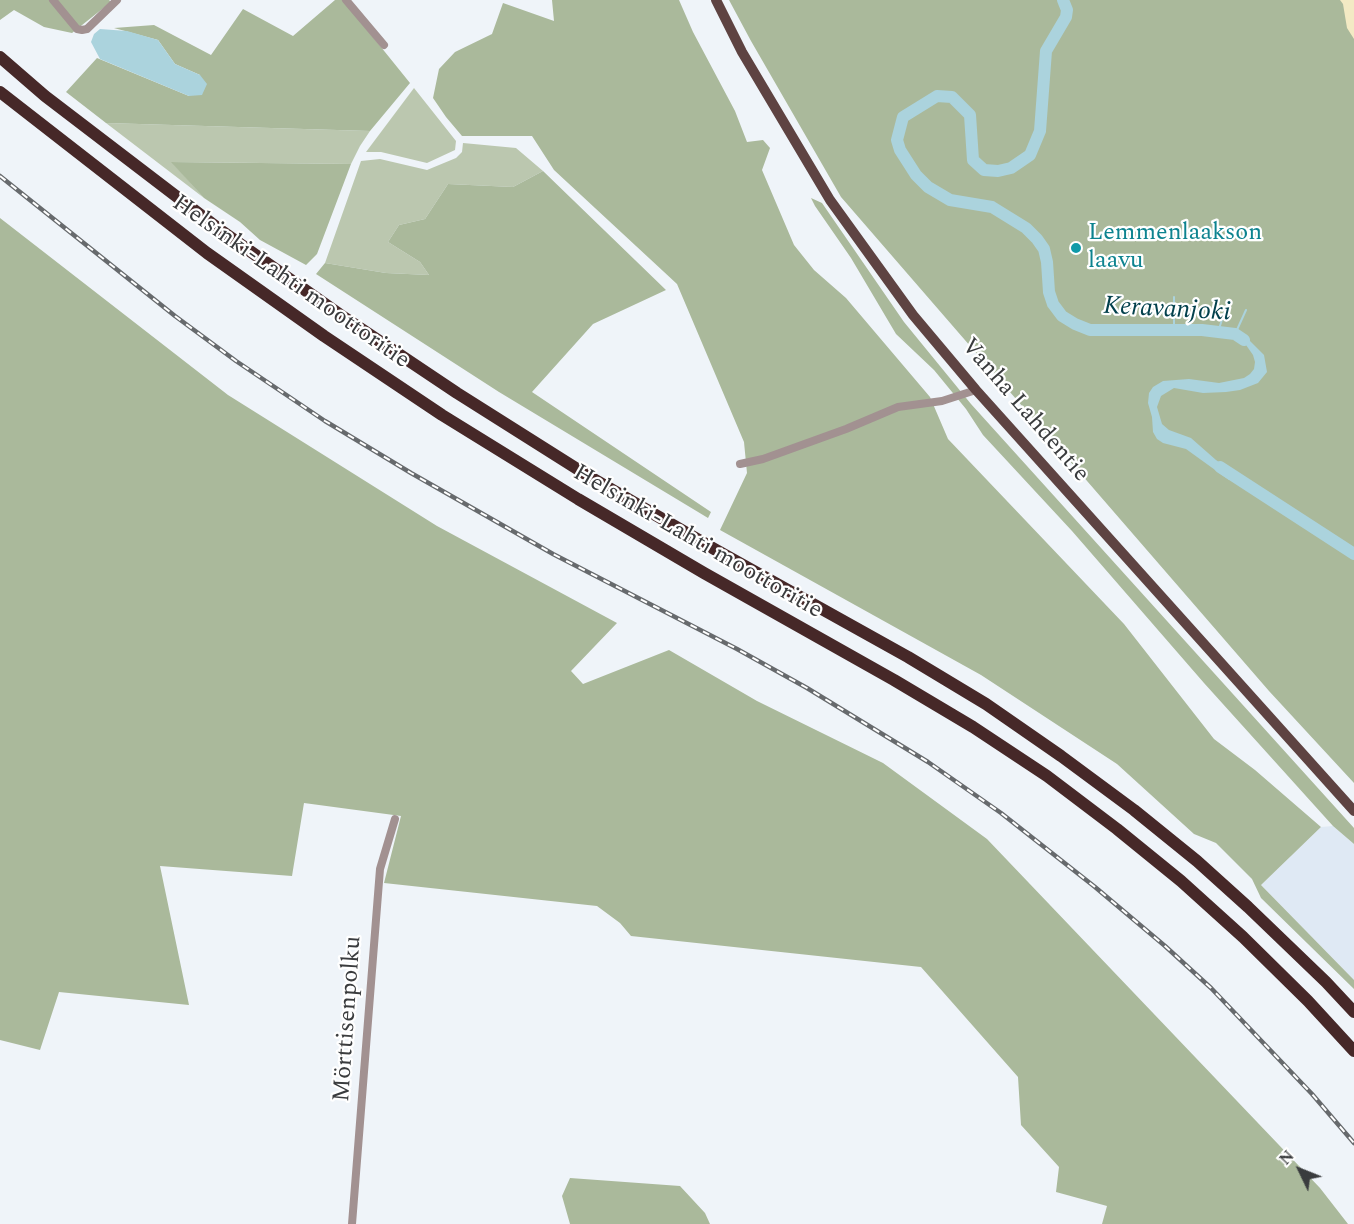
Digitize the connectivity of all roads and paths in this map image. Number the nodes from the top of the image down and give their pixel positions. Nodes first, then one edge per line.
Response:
1 (53, 0) edge
2 (117, 0) edge
3 (346, 0) edge
4 (716, 0) edge
5 (384, 45) dead end
6 (0, 57) edge
7 (0, 93) edge
8 (976, 390) junction
9 (740, 464) dead end
10 (1354, 811) edge
11 (395, 819) dead end
12 (1354, 1012) edge
13 (1354, 1051) edge
14 (352, 1224) edge

1 - 2 street
3 - 5 street
4 - 8 main road, Vanha Lahdentie
6 - 12 highway, Helsinki-Lahti moottoritie
7 - 13 highway, Helsinki-Lahti moottoritie
8 - 9 street
8 - 10 main road, Vanha Lahdentie
11 - 14 street, Mörttisenpolku

